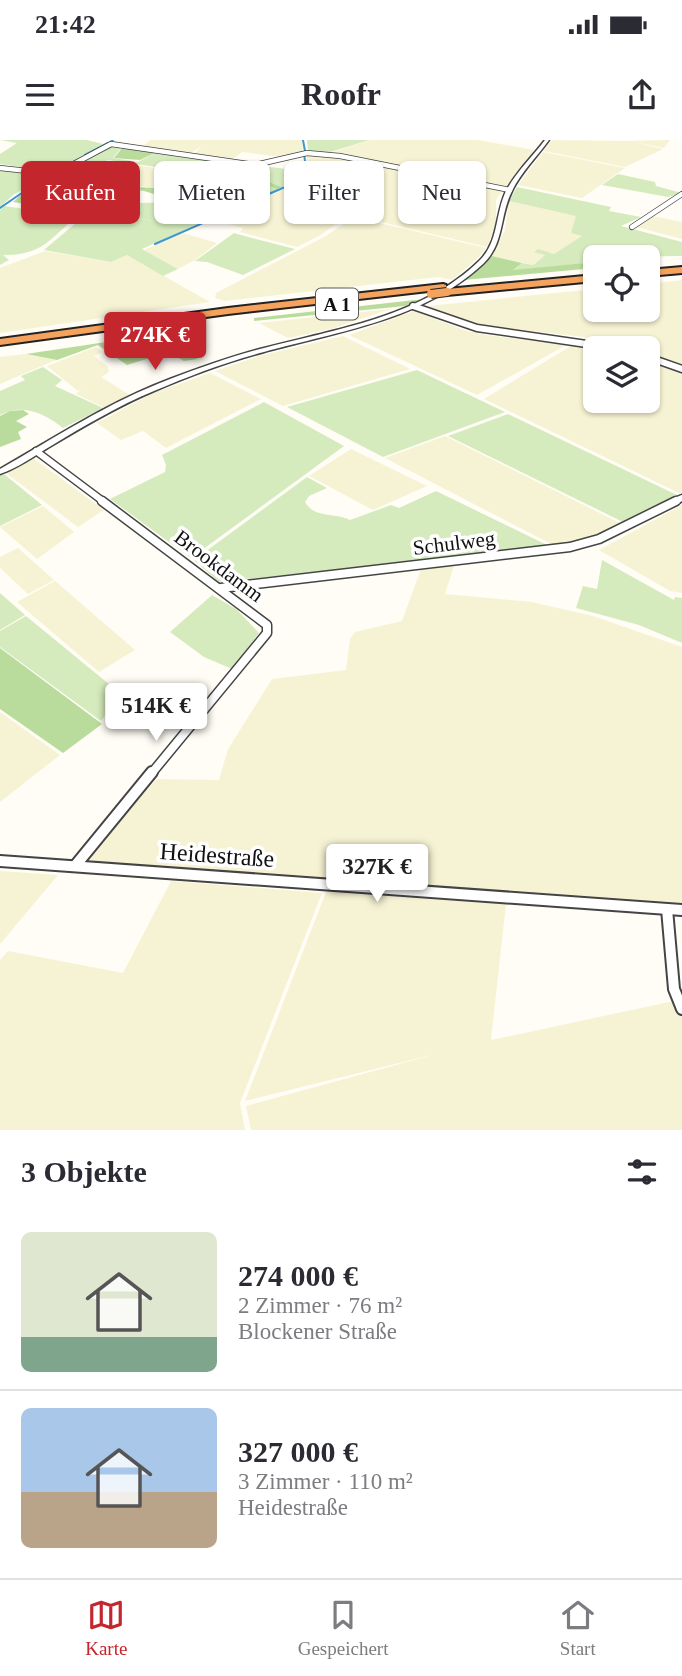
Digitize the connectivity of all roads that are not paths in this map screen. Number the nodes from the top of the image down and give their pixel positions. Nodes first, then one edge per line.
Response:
1 (547, 140) edge
2 (80, 161) edge
3 (0, 167) edge
4 (21, 170) edge
5 (510, 190) junction
6 (682, 194) edge
7 (632, 228) dead end
8 (682, 264) edge
9 (660, 266) edge
10 (682, 270) edge
11 (660, 272) edge
12 (583, 276) edge
13 (583, 276) edge
14 (445, 289) junction
15 (413, 306) junction
16 (235, 313) junction
17 (0, 342) edge
18 (583, 343) edge
19 (0, 348) edge
20 (660, 361) edge
21 (682, 369) edge
22 (36, 452) junction
23 (0, 472) edge
24 (682, 498) edge
25 (221, 588) junction
26 (0, 861) edge
27 (75, 866) junction
28 (667, 909) junction
29 (682, 910) edge
30 (682, 1009) edge

1 - 5 street
2 - 5 street
3 - 4 street
5 - 15 street
6 - 7 street
8 - 9 highway
10 - 11 highway
12 - 14 highway, A 1
13 - 14 highway, A 1
14 - 16 highway, A 1
14 - 16 highway, A 1, bridge
15 - 18 street
15 - 22 street
16 - 17 highway, A 1
16 - 19 highway, A 1
20 - 21 street
22 - 23 street
22 - 25 street, Brookdamm
24 - 25 street, Schulweg
25 - 27 street, Brookdamm
26 - 27 street, Heidestraße
27 - 28 street, Heidestraße
28 - 29 street, Heidestraße
28 - 30 street

